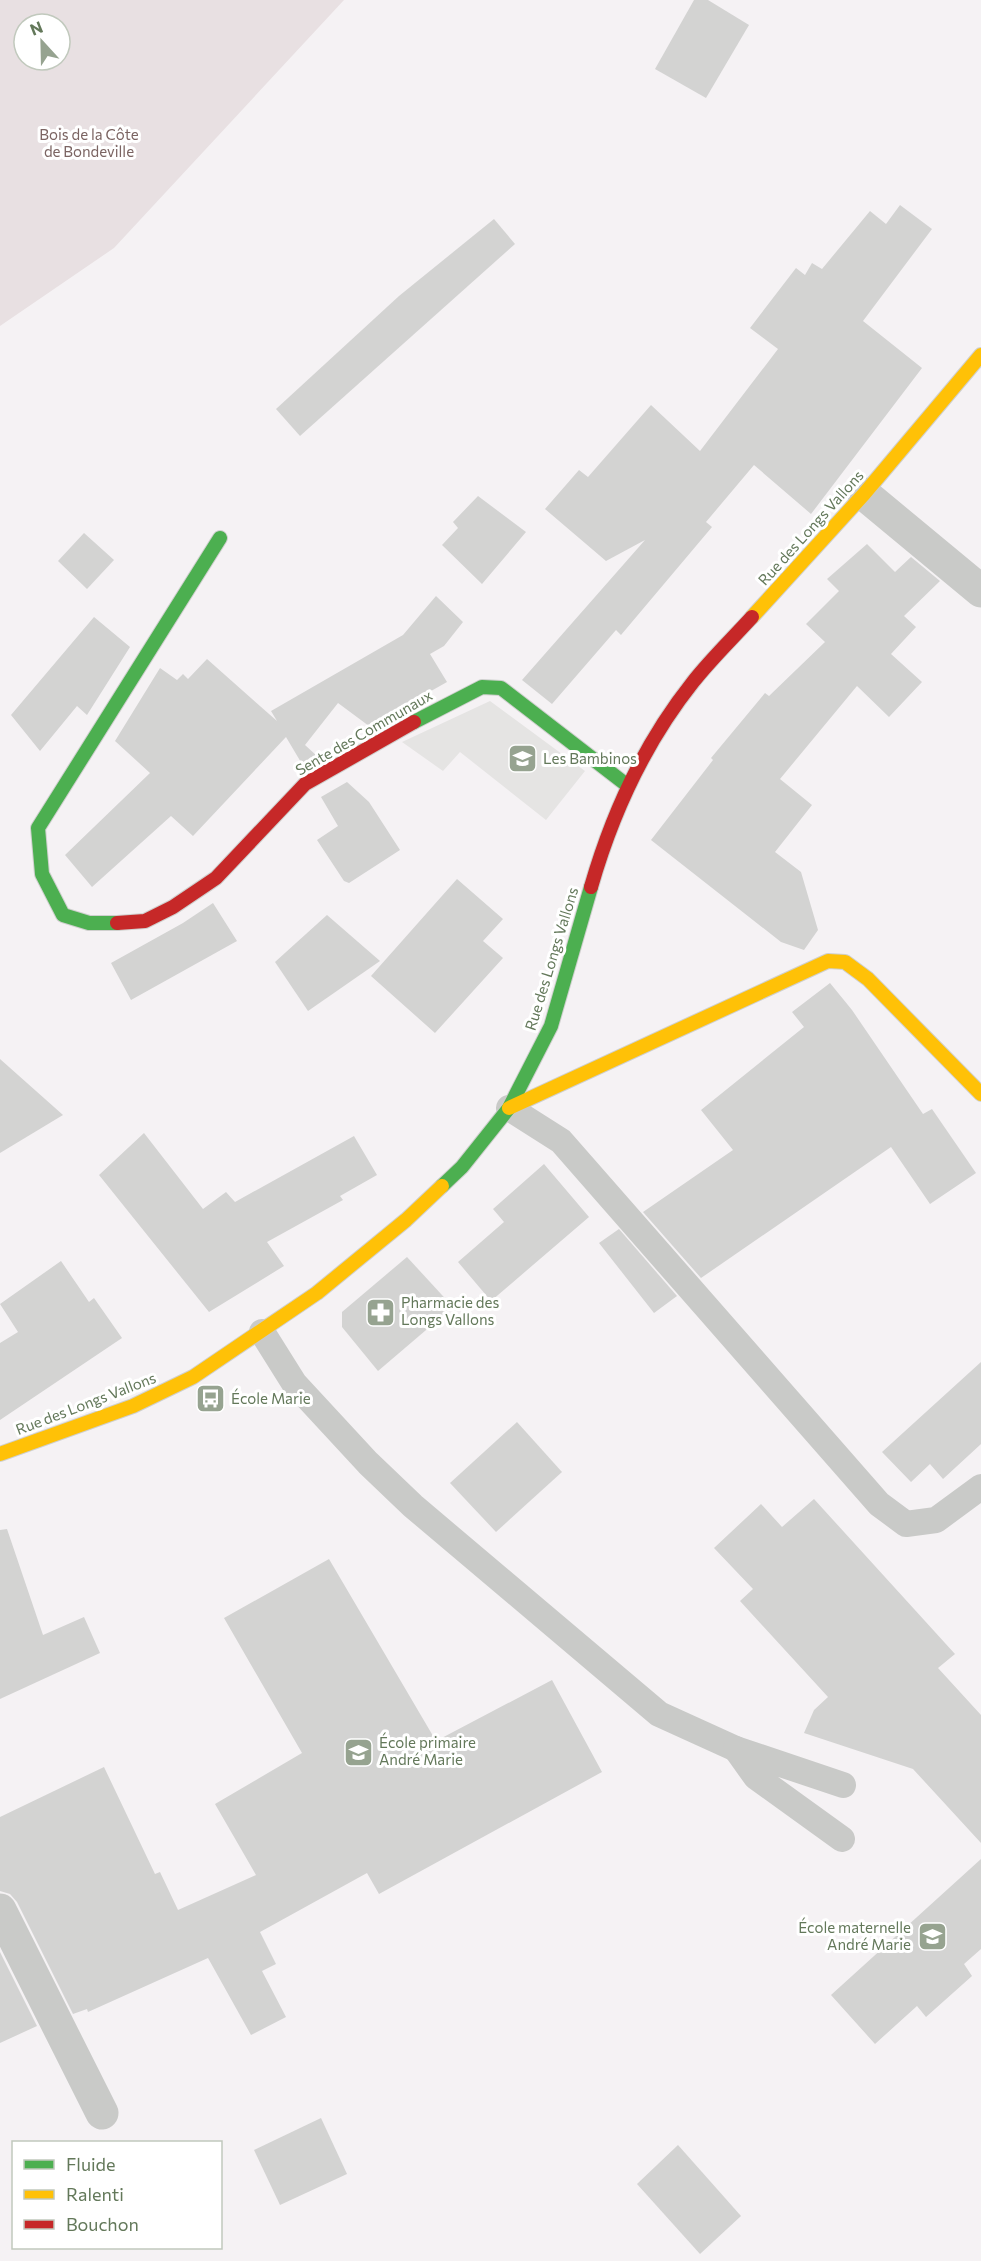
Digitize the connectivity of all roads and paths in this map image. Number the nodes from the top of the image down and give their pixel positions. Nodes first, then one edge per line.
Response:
1 (981, 355) edge
2 (864, 494) junction
3 (220, 538) dead end
4 (981, 591) edge
5 (628, 786) junction
6 (981, 1094) edge
7 (509, 1108) junction
8 (262, 1332) junction
9 (0, 1454) edge
10 (981, 1487) edge
11 (736, 1749) junction
12 (843, 1785) dead end
13 (842, 1839) dead end
14 (0, 1910) edge
15 (102, 2113) dead end

1 - 2 street, Rue des Longs Vallons
2 - 4 street
2 - 5 street, Rue des Longs Vallons
3 - 5 street, Sente des Communaux
5 - 7 street, Rue des Longs Vallons
6 - 7 street
7 - 8 street, Rue des Longs Vallons
7 - 10 lane
8 - 9 street, Rue des Longs Vallons
8 - 11 lane
11 - 12 lane
11 - 13 lane
14 - 15 street

